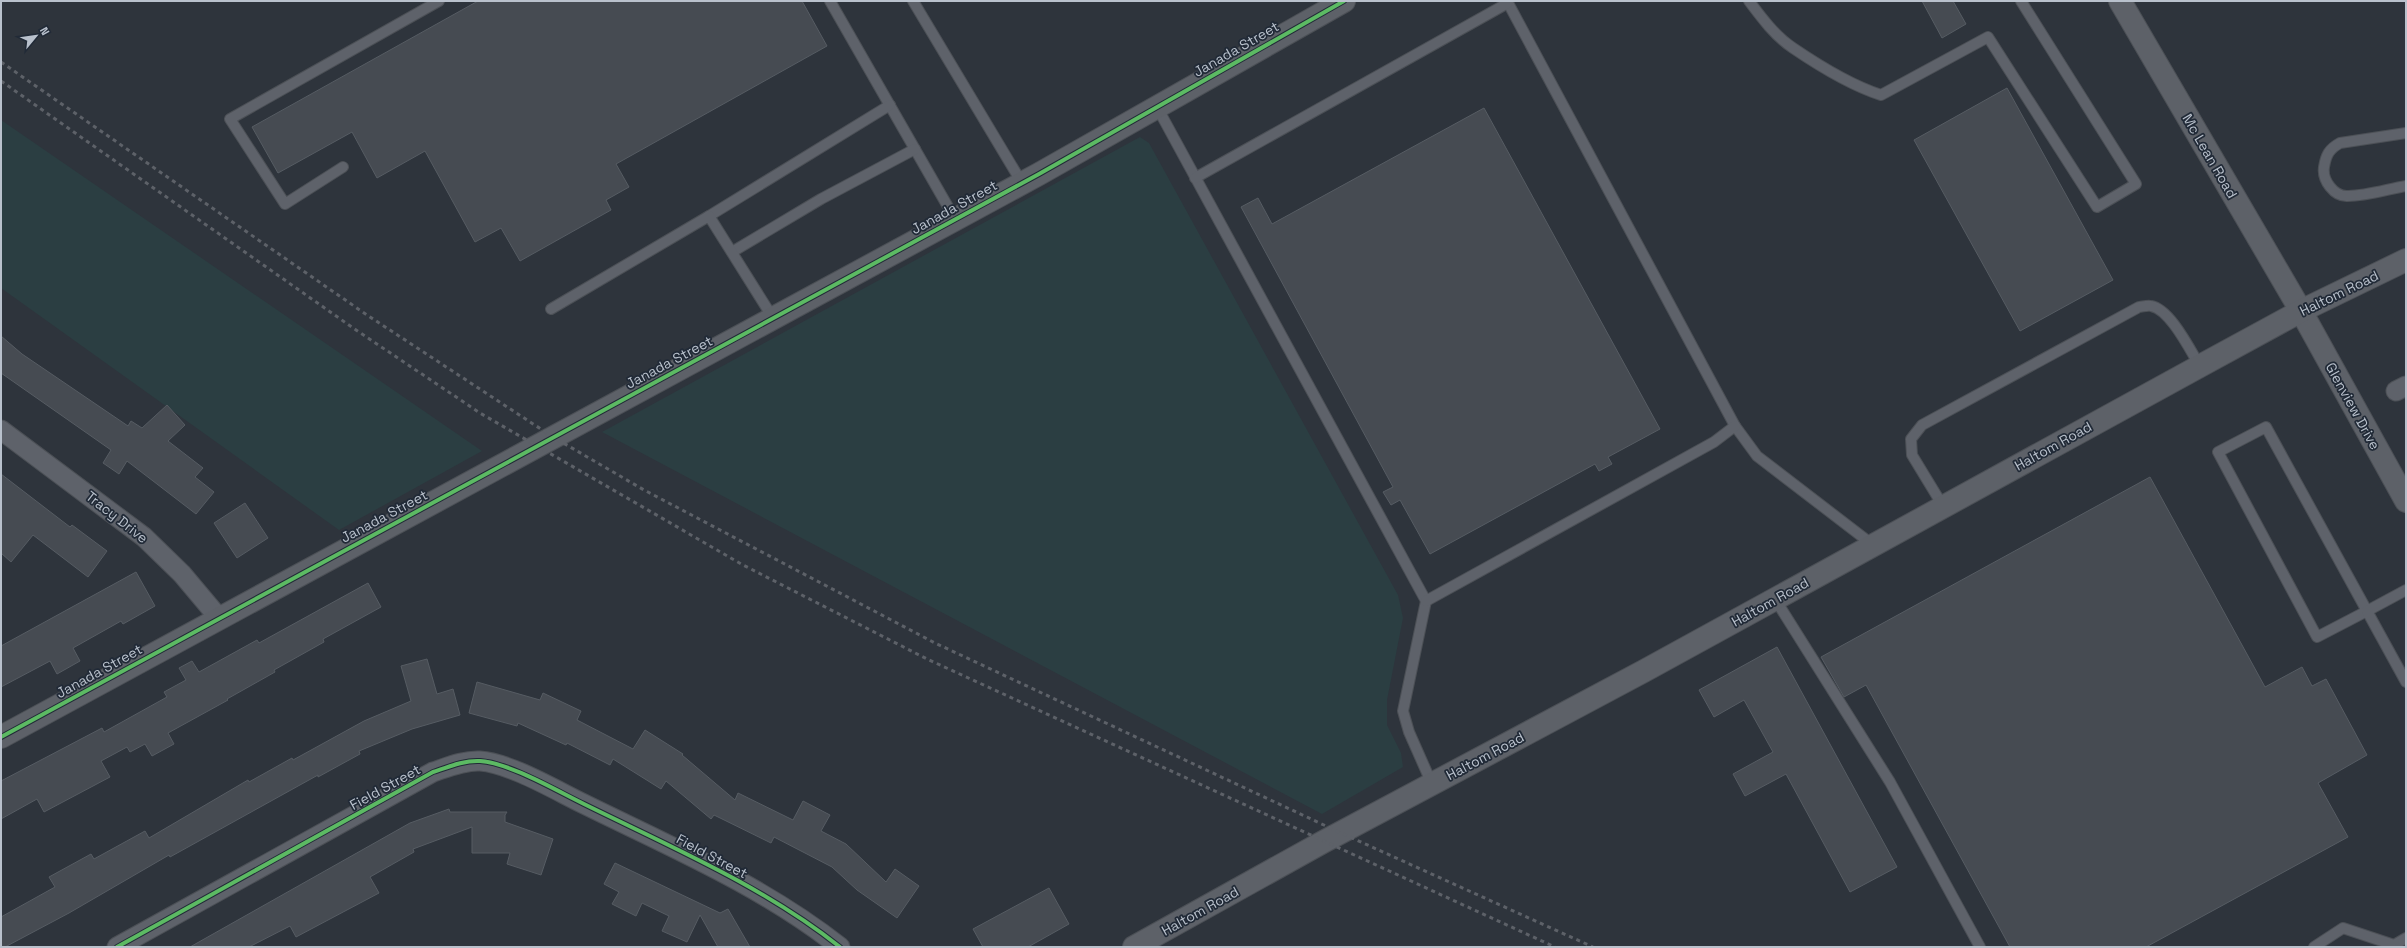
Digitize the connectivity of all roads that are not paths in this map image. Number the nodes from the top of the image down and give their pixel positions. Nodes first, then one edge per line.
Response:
1 (439, 1) edge
2 (830, 1) edge
3 (913, 1) edge
4 (1344, 1) edge
5 (1749, 1) edge
6 (2021, 1) edge
7 (2120, 1) edge
8 (1508, 2) edge
9 (890, 105) junction
10 (1157, 107) junction
11 (2406, 132) edge
12 (915, 149) junction
13 (343, 168) dead end
14 (1196, 178) junction
15 (1022, 183) junction
16 (2406, 186) edge
17 (709, 216) junction
18 (955, 219) junction
19 (732, 252) junction
20 (2406, 260) edge
21 (551, 309) dead end
22 (2301, 311) junction
23 (773, 318) junction
24 (2200, 366) junction
25 (1735, 426) junction
26 (1, 430) edge
27 (2405, 496) edge
28 (1943, 506) junction
29 (1873, 545) junction
30 (2406, 590) edge
31 (1775, 599) junction
32 (1426, 601) junction
33 (2367, 611) junction
34 (219, 618) junction
35 (2406, 682) edge
36 (1, 737) edge
37 (1432, 784) junction
38 (2406, 938) edge
39 (117, 947) edge
40 (840, 947) edge
41 (1134, 947) edge
42 (1980, 947) edge
43 (2314, 947) edge

1 - 13 lane
2 - 9 lane
3 - 15 lane
4 - 10 main road, Janada Street
5 - 6 lane
7 - 22 main road, Mc Lean Road
8 - 14 lane
8 - 25 lane
9 - 12 lane
9 - 17 lane
10 - 14 lane
10 - 15 main road, Janada Street
11 - 16 lane
12 - 18 lane
12 - 19 lane
14 - 32 lane
15 - 18 main road, Janada Street
17 - 19 lane
17 - 21 lane
18 - 23 main road, Janada Street
19 - 23 lane
20 - 22 main road, Haltom Road
22 - 24 main road, Haltom Road
22 - 27 main road, Glenview Drive
23 - 34 main road, Janada Street
24 - 28 main road, Haltom Road
24 - 28 lane
25 - 29 lane
25 - 32 lane
26 - 34 street, Tracy Drive
28 - 29 main road, Haltom Road
29 - 31 main road, Haltom Road
30 - 33 lane
31 - 37 main road, Haltom Road
31 - 42 lane
32 - 37 lane
33 - 33 lane
33 - 35 lane
34 - 36 main road, Janada Street
37 - 41 main road, Haltom Road
38 - 43 lane
39 - 40 street, Field Street

